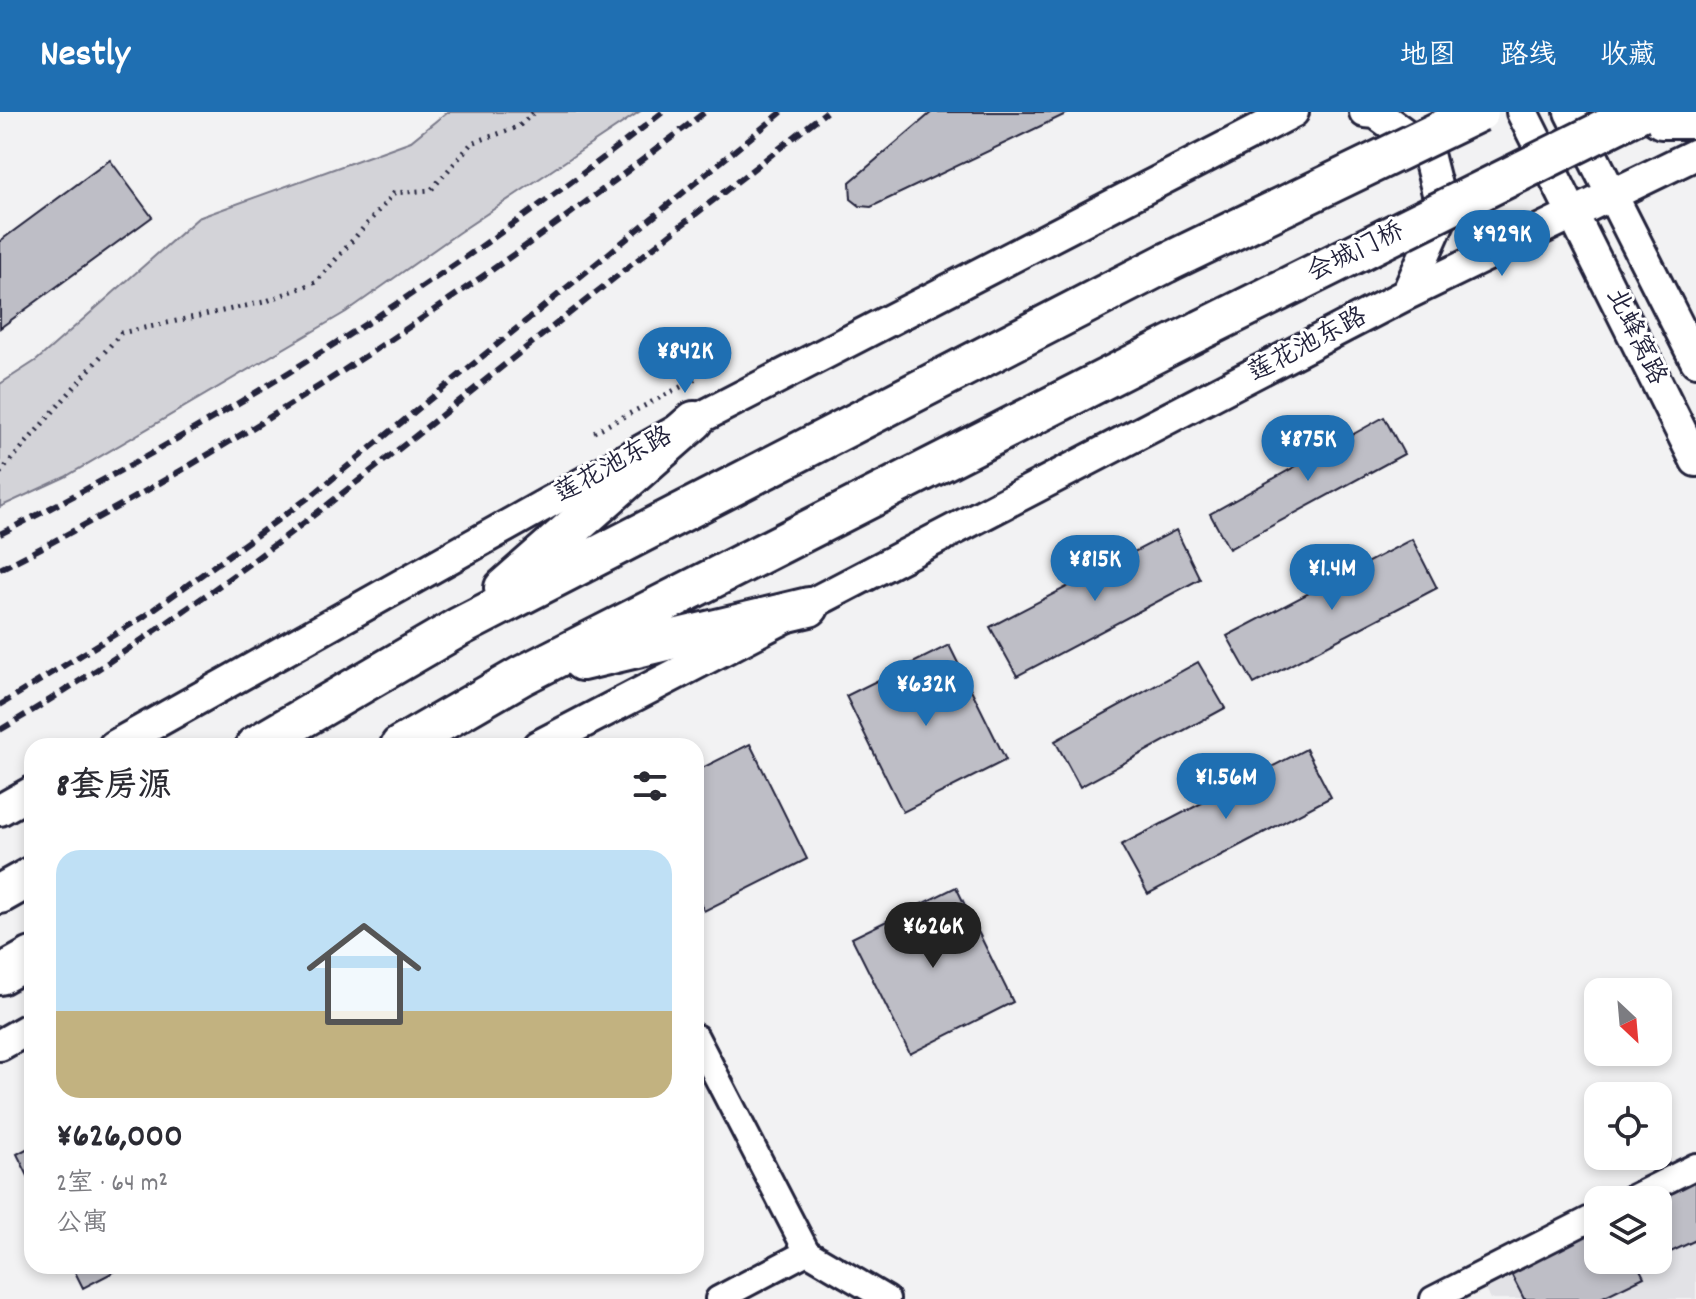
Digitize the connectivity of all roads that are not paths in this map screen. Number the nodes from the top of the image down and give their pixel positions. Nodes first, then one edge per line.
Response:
1 (1293, 112) edge
2 (1365, 112) edge
3 (1479, 112) edge
4 (1522, 112) edge
5 (1570, 112) edge
6 (1641, 112) edge
7 (1696, 123) edge
8 (1696, 154) edge
9 (1612, 195) junction
10 (1574, 213) junction
11 (1407, 294) junction
12 (1696, 361) edge
13 (694, 421) junction
14 (1696, 461) edge
15 (809, 607) junction
16 (459, 627) junction
17 (521, 676) junction
18 (128, 738) edge
19 (269, 738) edge
20 (414, 738) edge
21 (556, 738) edge
22 (24, 796) edge
23 (0, 810) edge
24 (24, 880) edge
25 (0, 894) edge
26 (24, 962) edge
27 (0, 975) edge
28 (24, 1032) edge
29 (0, 1045) edge
30 (704, 1052) edge
31 (1696, 1166) edge
32 (1656, 1186) edge
33 (1584, 1222) edge
34 (807, 1252) junction
35 (718, 1299) edge
36 (887, 1299) edge
37 (1433, 1299) edge

1 - 13 street, 莲花池东路
2 - 11 street
3 - 16 highway, bridge
4 - 10 street, 北蜂窝路
5 - 9 street, 北蜂窝路
6 - 7 street
6 - 17 highway, 会城门桥, bridge
8 - 9 street, 莲花池东路
9 - 10 street, 莲花池东路
9 - 12 street, 北蜂窝路
10 - 11 street, 莲花池东路
10 - 14 street, 北蜂窝路
11 - 15 street, 莲花池东路
13 - 16 highway
13 - 18 street, 莲花池东路
15 - 17 highway
15 - 21 street, 莲花池东路
16 - 19 highway
17 - 20 highway
22 - 23 street
24 - 25 highway
26 - 27 highway
28 - 29 street
30 - 34 street
31 - 32 street
33 - 37 street
34 - 35 street
34 - 36 street

